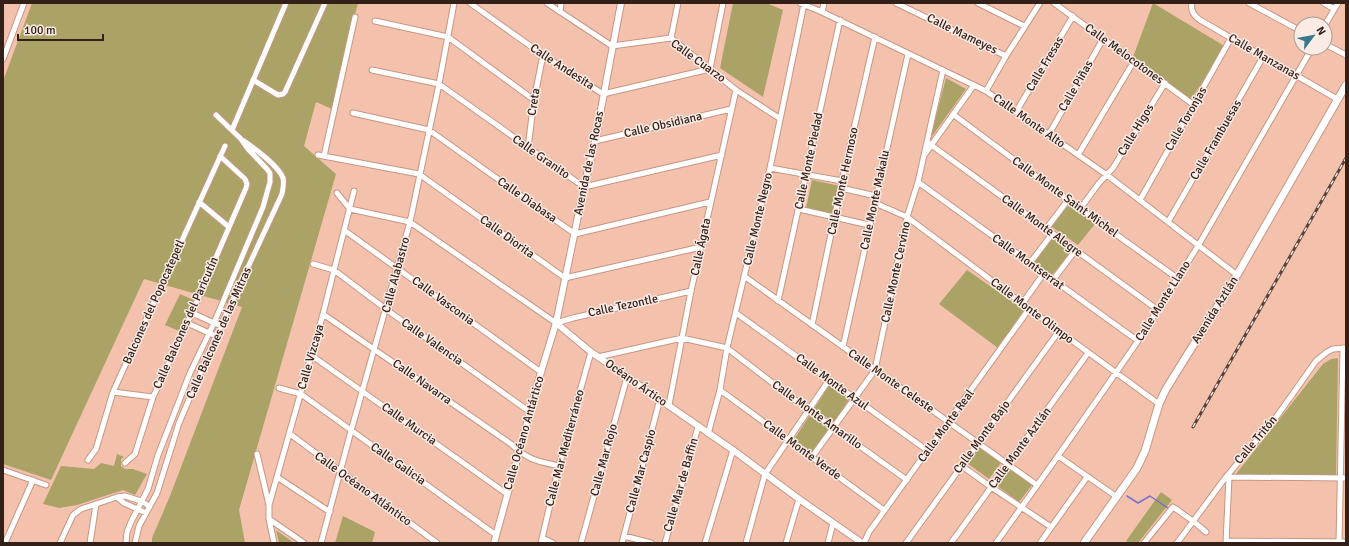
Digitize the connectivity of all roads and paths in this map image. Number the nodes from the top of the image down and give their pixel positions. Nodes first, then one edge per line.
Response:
1 (24, 3) edge
2 (286, 3) edge
3 (325, 3) edge
4 (454, 3) edge
5 (470, 3) edge
6 (547, 3) edge
7 (561, 3) edge
8 (621, 3) edge
9 (678, 3) edge
10 (723, 3) edge
11 (824, 3) edge
12 (896, 3) edge
13 (978, 3) edge
14 (1040, 3) edge
15 (1054, 3) edge
16 (1192, 3) edge
17 (1249, 3) edge
18 (1324, 3) edge
19 (1338, 3) edge
20 (802, 4) edge
21 (1334, 9) junction
22 (560, 12) junction
23 (822, 12) junction
24 (1073, 16) junction
25 (1330, 16) edge
26 (355, 17) dead end
27 (840, 20) junction
28 (375, 21) dead end
29 (1024, 26) junction
30 (1293, 27) edge
31 (448, 37) junction
32 (875, 37) junction
33 (672, 38) junction
34 (1103, 38) junction
35 (1231, 38) junction
36 (612, 46) junction
37 (1333, 48) edge
38 (908, 54) junction
39 (543, 55) junction
40 (1346, 55) edge
41 (1006, 56) junction
42 (1307, 56) edge
43 (1263, 57) junction
44 (3, 59) edge
45 (1134, 61) junction
46 (710, 69) junction
47 (372, 70) dead end
48 (942, 70) junction
49 (1295, 76) junction
50 (253, 80) junction
51 (1164, 83) junction
52 (439, 84) junction
53 (974, 85) junction
54 (1346, 85) edge
55 (736, 90) junction
56 (986, 91) junction
57 (603, 94) junction
58 (1338, 99) junction
59 (534, 100) junction
60 (1194, 106) junction
61 (731, 109) junction
62 (1016, 112) junction
63 (353, 113) dead end
64 (216, 115) dead end
65 (954, 115) junction
66 (780, 118) junction
67 (232, 130) junction
68 (430, 130) junction
69 (1049, 134) junction
70 (241, 139) junction
71 (595, 141) junction
72 (927, 142) junction
73 (224, 146) dead end
74 (932, 146) junction
75 (528, 148) junction
76 (318, 155) dead end
77 (722, 155) junction
78 (1078, 155) junction
79 (220, 156) junction
80 (324, 156) junction
81 (924, 156) junction
82 (770, 168) junction
83 (419, 174) junction
84 (806, 175) junction
85 (1107, 176) junction
86 (842, 181) junction
87 (918, 182) junction
88 (584, 187) junction
89 (841, 188) junction
90 (354, 191) dead end
91 (337, 193) dead end
92 (876, 196) junction
93 (1068, 200) junction
94 (1140, 200) junction
95 (199, 202) junction
96 (710, 202) junction
97 (874, 203) junction
98 (350, 209) junction
99 (799, 209) junction
100 (1080, 209) junction
101 (835, 217) junction
102 (908, 217) junction
103 (410, 222) junction
104 (1168, 222) junction
105 (870, 226) junction
106 (229, 227) junction
107 (1046, 229) junction
108 (344, 230) junction
109 (575, 234) junction
110 (1052, 234) junction
111 (1198, 246) junction
112 (701, 247) junction
113 (1075, 251) junction
114 (1030, 263) junction
115 (313, 264) dead end
116 (397, 268) junction
117 (334, 270) junction
118 (1044, 273) junction
119 (1237, 275) junction
120 (744, 276) junction
121 (565, 278) junction
122 (1177, 278) junction
123 (1053, 280) junction
124 (691, 291) junction
125 (778, 301) junction
126 (1022, 304) junction
127 (1029, 309) junction
128 (386, 310) junction
129 (1158, 310) junction
130 (192, 313) junction
131 (736, 313) junction
132 (323, 314) junction
133 (214, 323) junction
134 (556, 323) junction
135 (187, 324) junction
136 (812, 325) junction
137 (221, 326) junction
138 (1059, 331) junction
139 (209, 333) junction
140 (216, 336) junction
141 (682, 338) junction
142 (1138, 341) junction
143 (843, 347) junction
144 (727, 348) junction
145 (1344, 348) edge
146 (375, 350) junction
147 (591, 352) junction
148 (1088, 353) junction
149 (311, 355) junction
150 (598, 356) junction
151 (875, 370) junction
152 (541, 372) junction
153 (190, 373) junction
154 (1117, 373) junction
155 (199, 377) junction
156 (627, 377) junction
157 (829, 380) junction
158 (279, 388) dead end
159 (720, 390) junction
160 (363, 391) junction
161 (113, 392) junction
162 (300, 394) junction
163 (153, 397) junction
164 (855, 398) junction
165 (660, 399) junction
166 (1159, 404) junction
167 (669, 405) junction
168 (809, 410) junction
169 (530, 412) junction
170 (1344, 415) edge
171 (948, 422) junction
172 (833, 426) junction
173 (698, 427) junction
174 (351, 431) junction
175 (290, 434) junction
176 (708, 434) junction
177 (789, 440) junction
178 (978, 443) junction
179 (733, 450) junction
180 (928, 451) junction
181 (519, 452) junction
182 (257, 454) dead end
183 (1058, 456) junction
184 (812, 458) junction
185 (88, 460) dead end
186 (125, 463) dead end
187 (1008, 464) junction
188 (559, 466) junction
189 (962, 466) junction
190 (3, 470) edge
191 (340, 472) junction
192 (765, 474) junction
193 (277, 477) junction
194 (1087, 477) junction
195 (1228, 477) junction
196 (1340, 478) junction
197 (1346, 478) edge
198 (33, 480) junction
199 (907, 480) junction
200 (46, 484) dead end
201 (1037, 485) junction
202 (992, 488) junction
203 (148, 489) junction
204 (157, 493) junction
205 (507, 494) junction
206 (117, 497) junction
207 (1118, 497) junction
208 (799, 499) junction
209 (141, 501) junction
210 (96, 504) junction
211 (269, 505) junction
212 (149, 506) junction
213 (1021, 507) junction
214 (137, 508) junction
215 (884, 510) junction
216 (330, 512) junction
217 (146, 513) junction
218 (269, 519) junction
219 (1193, 521) junction
220 (833, 523) junction
221 (1051, 527) junction
222 (1206, 532) dead end
223 (496, 535) junction
224 (624, 536) junction
225 (542, 540) edge
226 (1226, 542) edge
227 (1346, 542) edge
228 (5, 543) edge
229 (60, 543) edge
230 (90, 543) edge
231 (126, 543) edge
232 (135, 543) edge
233 (274, 543) edge
234 (304, 543) edge
235 (321, 543) edge
236 (437, 543) edge
237 (494, 543) edge
238 (553, 543) edge
239 (581, 543) edge
240 (622, 543) edge
241 (651, 543) edge
242 (665, 543) edge
243 (705, 543) edge
244 (746, 543) edge
245 (786, 543) edge
246 (828, 543) edge
247 (863, 543) edge
248 (906, 543) edge
249 (951, 543) edge
250 (996, 543) edge
251 (1040, 543) edge
252 (1086, 543) edge
253 (1144, 543) edge
254 (1177, 543) edge
255 (1339, 543) edge

1 - 44 street
2 - 50 street
3 - 50 street
4 - 31 street, Calle Alabastro
5 - 39 street, Calle Andesita
6 - 22 street
7 - 22 street
8 - 36 street, Avenida de las Rocas
9 - 33 street
10 - 46 street
11 - 23 street
12 - 41 street, Calle Mameyes
13 - 29 street
14 - 29 street
15 - 24 street, Calle Melocotones
16 - 35 street, Calle Manzanas
17 - 30 street
18 - 21 street
19 - 21 street
20 - 23 street, Calle Monte Alto
20 - 66 street, Calle Monte Negro
21 - 25 street
22 - 36 street
23 - 27 street, Calle Monte Alto
24 - 34 street, Calle Melocotones
24 - 62 street, Calle Fresas
26 - 80 street
27 - 32 street, Calle Monte Alto
27 - 84 street, Calle Monte Piedad
28 - 31 street
29 - 41 street
31 - 52 street, Calle Alabastro
31 - 59 street
32 - 38 street, Calle Monte Alto
32 - 86 street, Calle Monte Hermoso
33 - 36 street, Calle Cuarzo
33 - 46 street, Calle Cuarzo
34 - 45 street, Calle Melocotones
34 - 69 street, Calle Piñas
35 - 43 street, Calle Manzanas
35 - 60 street, Calle Toronjas
36 - 57 street, Avenida de las Rocas
37 - 40 street
38 - 48 street, Calle Monte Alto
38 - 92 street, Calle Monte Makalu
39 - 57 street, Calle Andesita
39 - 59 street, Creta
41 - 56 street
42 - 49 street, Calle Monte Llano
43 - 49 street, Calle Manzanas
43 - 104 street, Calle Frambuesas
45 - 51 street, Calle Melocotones
45 - 78 street
46 - 55 street, Calle Cuarzo
46 - 57 street, Calle Andesita
47 - 52 street, Calle Granito
48 - 53 street, Calle Monte Alto
48 - 72 street, Calle Monte Cervino
49 - 58 street, Calle Manzanas
49 - 111 street, Calle Monte Llano
50 - 67 street
51 - 60 street, Calle Melocotones
51 - 85 street, Calle Higos
52 - 68 street, Calle Alabastro
52 - 75 street, Calle Granito
53 - 56 street, Calle Monte Alto
53 - 65 street
54 - 58 main road, Avenida Aztlán
55 - 61 street, Calle Ágata
55 - 66 street, Calle Cuarzo
56 - 62 street, Calle Monte Alto
57 - 71 street, Avenida de las Rocas
58 - 119 main road, Avenida Aztlán
59 - 75 street, Creta
60 - 94 street, Calle Toronjas
61 - 71 street, Calle Obsidiana
61 - 77 street, Calle Ágata
62 - 69 street, Calle Monte Alto
63 - 68 street, Calle Diabasa
64 - 67 street, Calle Balcones de las Mitras
65 - 74 street
65 - 93 street, Calle Monte Saint Michel
66 - 82 street, Calle Monte Negro
67 - 70 street, Calle Balcones de las Mitras
68 - 83 street, Calle Alabastro
68 - 109 street, Calle Diabasa
69 - 78 street, Calle Monte Alto
70 - 133 street, Calle Balcones de las Mitras
70 - 137 street, Calle Balcones de las Mitras
71 - 88 street, Avenida de las Rocas
72 - 74 street, Calle Monte Alegre
72 - 81 street, Calle Monte Cervino
73 - 79 street, Balcones del Popocatepetl
74 - 81 street
74 - 107 street, Calle Monte Alegre
75 - 88 street, Calle Granito
76 - 80 street, Calle Diorita
77 - 88 street
77 - 96 street, Calle Ágata
78 - 85 street, Calle Monte Alto
79 - 95 street, Balcones del Popocatepetl
79 - 106 street, Calle Balcones del Paricutín
80 - 83 street, Calle Diorita
81 - 87 street, Calle Monte Cervino
82 - 84 street
82 - 120 street, Calle Monte Negro
83 - 103 street, Calle Alabastro
83 - 121 street, Calle Diorita
84 - 86 street
84 - 99 street, Calle Monte Piedad
85 - 94 street, Calle Monte Alto
85 - 100 street
86 - 89 street, Calle Monte Hermoso
87 - 102 street, Calle Monte Cervino
87 - 114 street, Calle Montserrat
88 - 109 street, Avenida de las Rocas
89 - 92 street
89 - 101 street, Calle Monte Hermoso
90 - 98 street, Calle Vizcaya
91 - 98 street
92 - 97 street, Calle Monte Makalu
93 - 100 street, Calle Monte Saint Michel
93 - 107 street
94 - 104 street, Calle Monte Alto
95 - 106 street
95 - 161 street, Balcones del Popocatepetl
96 - 109 street
96 - 112 street, Calle Ágata
97 - 102 street, Calle Monte Olimpo
97 - 105 street, Calle Monte Makalu
98 - 103 street
98 - 108 street, Calle Vizcaya
99 - 101 street
99 - 125 street, Calle Monte Piedad
100 - 122 street, Calle Monte Saint Michel
101 - 105 street
101 - 136 street, Calle Monte Hermoso
102 - 126 street, Calle Monte Olimpo
102 - 151 street, Calle Monte Cervino
103 - 116 street, Calle Alabastro
103 - 134 street, Océano Ártico
104 - 111 street, Calle Monte Alto
105 - 143 street, Calle Monte Makalu
106 - 130 street, Calle Balcones del Paricutín
107 - 110 street, Calle Monte Alegre
108 - 116 street, Calle Vasconia
108 - 117 street, Calle Vizcaya
109 - 121 street, Avenida de las Rocas
110 - 113 street, Calle Monte Alegre
110 - 114 street
111 - 119 street, Calle Monte Alto
111 - 122 street, Calle Monte Llano
112 - 121 street
112 - 124 street, Calle Ágata
113 - 123 street
113 - 129 street, Calle Monte Alegre
114 - 118 street, Calle Montserrat
115 - 117 street
116 - 128 street, Calle Alabastro
116 - 152 street, Calle Vasconia
117 - 128 street, Calle Valencia
117 - 132 street, Calle Vizcaya
118 - 123 street, Calle Montserrat
118 - 126 street
119 - 166 main road, Avenida Aztlán
120 - 125 street, Calle Monte Celeste
120 - 131 street, Calle Monte Negro
121 - 134 street, Avenida de las Rocas
122 - 129 street, Calle Monte Llano
123 - 142 street, Calle Montserrat
124 - 134 street, Calle Tezontle
124 - 141 street, Calle Ágata
125 - 136 street, Calle Monte Celeste
126 - 127 street, Calle Monte Olimpo
127 - 138 street, Calle Monte Olimpo
127 - 171 street, Calle Monte Real
128 - 146 street, Calle Alabastro
128 - 169 street, Calle Valencia
129 - 142 street, Calle Monte Llano
130 - 133 street
130 - 135 street, Calle Balcones del Paricutín
131 - 144 street, Calle Monte Negro
131 - 157 street, Calle Monte Azul
132 - 146 street, Calle Navarra
132 - 149 street, Calle Vizcaya
133 - 137 street
133 - 139 street, Calle Balcones de las Mitras
134 - 147 street, Océano Ártico
134 - 152 street, Calle Océano Antártico
135 - 139 street
135 - 163 street, Calle Balcones del Paricutín
136 - 143 street, Calle Monte Celeste
137 - 140 street, Calle Balcones de las Mitras
138 - 148 street, Calle Monte Olimpo
138 - 178 street, Calle Monte Bajo
139 - 140 street
139 - 153 street, Calle Balcones de las Mitras
140 - 155 street, Calle Balcones de las Mitras
141 - 144 street
141 - 150 street
141 - 167 street, Calle Ágata
142 - 154 street, Calle Monte Llano
143 - 151 street, Calle Monte Celeste
144 - 159 street, Calle Monte Negro
144 - 168 street, Calle Monte Amarillo
145 - 170 street
145 - 195 street, Calle Tritón
146 - 160 street, Calle Alabastro
146 - 181 street, Calle Navarra
147 - 150 street, Océano Ártico
147 - 188 street, Calle Mar Mediterráneo
148 - 154 street, Calle Monte Olimpo
148 - 187 street, Calle Monte Aztlán
149 - 160 street, Calle Murcia
149 - 162 street, Calle Vizcaya
150 - 156 street, Océano Ártico
151 - 164 street, Calle Monte Cervino
151 - 171 street, Calle Monte Celeste
152 - 169 street, Calle Océano Antártico
153 - 155 street
153 - 203 street, Calle Balcones de las Mitras
154 - 166 street, Calle Monte Olimpo
154 - 183 street, Calle Monte Llano
155 - 204 street, Calle Balcones de las Mitras
156 - 165 street, Océano Ártico
156 - 239 street, Calle Mar Rojo
157 - 164 street, Calle Monte Azul
157 - 168 street
158 - 162 street
159 - 176 street, Calle Monte Negro
159 - 177 street, Calle Monte Verde
160 - 174 street, Calle Alabastro
160 - 205 street, Calle Murcia
161 - 163 street
161 - 185 street, Balcones del Popocatepetl
162 - 174 street, Calle Galicia
162 - 175 street, Calle Vizcaya
163 - 186 street, Calle Balcones del Paricutín
164 - 172 street, Calle Monte Cervino
164 - 180 street, Calle Monte Azul
165 - 167 street, Océano Ártico
165 - 224 street, Calle Mar Caspio
166 - 207 main road, Avenida Aztlán
167 - 173 street, Océano Ártico
168 - 172 street, Calle Monte Amarillo
168 - 177 street
169 - 181 street, Calle Océano Antártico
170 - 196 street
171 - 178 street, Calle Monte Celeste
171 - 180 street, Calle Monte Real
172 - 184 street, Calle Monte Cervino
172 - 199 street, Calle Monte Amarillo
173 - 176 street, Océano Ártico
173 - 242 street, Calle Mar de Baffin
174 - 191 street, Calle Alabastro
174 - 223 street, Calle Galicia
175 - 191 street, Calle Océano Atlántico
175 - 193 street, Calle Vizcaya
176 - 179 street, Océano Ártico
177 - 184 street, Calle Monte Verde
177 - 192 street
178 - 187 street, Calle Monte Celeste
178 - 189 street, Calle Monte Bajo
179 - 192 street, Océano Ártico
179 - 243 street
180 - 199 street, Calle Monte Real
181 - 188 street, Calle Navarra
181 - 205 street, Calle Océano Antártico
182 - 211 street
183 - 194 street
183 - 201 street, Calle Monte Llano
184 - 215 street, Calle Monte Verde
187 - 201 street, Calle Monte Celeste
187 - 202 street, Calle Monte Aztlán
188 - 225 street, Calle Mar Mediterráneo
189 - 202 street
189 - 248 street, Calle Monte Bajo
190 - 198 street
191 - 216 street, Calle Alabastro
191 - 236 street, Calle Océano Atlántico
192 - 208 street, Océano Ártico
192 - 244 street
193 - 211 street, Calle Vizcaya
193 - 216 street
194 - 207 street
194 - 221 street
195 - 196 street
195 - 219 street, Calle Tritón
195 - 226 street
196 - 197 street
196 - 255 street
198 - 200 street
198 - 228 street
199 - 215 street, Calle Monte Real
201 - 213 street, Calle Monte Llano
202 - 213 street
202 - 249 street, Calle Monte Aztlán
203 - 204 street
203 - 209 street, Calle Balcones de las Mitras
204 - 212 street, Calle Balcones de las Mitras
205 - 223 street, Calle Océano Antártico
206 - 209 street
206 - 210 street
206 - 214 street
207 - 252 main road, Avenida Aztlán
208 - 220 street, Océano Ártico
208 - 245 street
209 - 212 street
209 - 214 street, Calle Balcones de las Mitras
210 - 229 street
210 - 230 street
211 - 218 street
212 - 217 street, Calle Balcones de las Mitras
213 - 221 street
213 - 250 street, Calle Monte Llano
214 - 217 street
214 - 231 street, Calle Balcones de las Mitras
215 - 247 street, Calle Monte Real
216 - 235 street, Calle Alabastro
217 - 232 street, Calle Balcones de las Mitras
218 - 233 street
218 - 234 street
219 - 222 street
219 - 253 street
219 - 254 street, Calle Tritón
220 - 246 street
220 - 247 street, Océano Ártico
221 - 251 street
223 - 237 street, Calle Océano Antártico
224 - 240 street, Calle Mar Caspio
224 - 241 street
225 - 238 street
226 - 255 street
227 - 255 street

